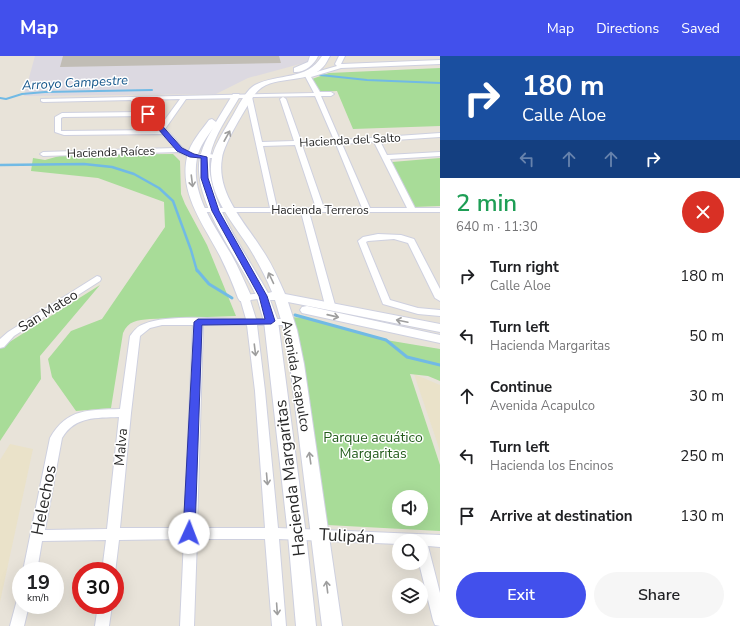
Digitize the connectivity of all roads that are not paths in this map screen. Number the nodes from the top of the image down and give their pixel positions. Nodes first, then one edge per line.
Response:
1 (314, 56) edge
2 (326, 56) edge
3 (342, 56) edge
4 (376, 56) edge
5 (411, 56) edge
6 (440, 62) edge
7 (409, 63) junction
8 (373, 65) junction
9 (341, 66) junction
10 (331, 94) dead end
11 (318, 95) junction
12 (238, 96) junction
13 (184, 97) junction
14 (133, 98) junction
15 (283, 99) dead end
16 (43, 100) dead end
17 (148, 114) junction
18 (163, 130) junction
19 (440, 135) edge
20 (376, 139) junction
21 (337, 142) junction
22 (298, 143) junction
23 (259, 144) junction
24 (179, 150) junction
25 (43, 154) dead end
26 (440, 154) edge
27 (193, 156) junction
28 (211, 157) junction
29 (385, 157) junction
30 (200, 210) junction
31 (274, 210) junction
32 (304, 210) junction
33 (321, 210) junction
34 (367, 210) junction
35 (412, 210) junction
36 (440, 210) edge
37 (216, 211) junction
38 (230, 211) junction
39 (97, 279) dead end
40 (440, 298) edge
41 (282, 302) junction
42 (247, 304) junction
43 (330, 305) junction
44 (267, 308) junction
45 (418, 311) junction
46 (440, 313) edge
47 (198, 322) junction
48 (252, 322) junction
49 (288, 322) junction
50 (440, 328) edge
51 (422, 331) junction
52 (440, 339) edge
53 (0, 345) edge
54 (125, 413) junction
55 (189, 533) junction
56 (113, 534) junction
57 (272, 534) junction
58 (297, 535) junction
59 (321, 535) junction
60 (38, 536) junction
61 (392, 540) edge
62 (440, 541) edge
63 (428, 542) edge
64 (32, 562) edge
65 (110, 562) edge
66 (427, 570) edge
67 (20, 614) edge
68 (104, 614) edge
69 (440, 620) edge
70 (17, 626) edge
71 (102, 626) edge
72 (187, 626) edge
73 (279, 626) edge
74 (306, 626) edge
75 (332, 626) edge

1 - 12 street, Avenida Acapulco
2 - 12 street, Avenida Acapulco
3 - 9 street
4 - 8 street
5 - 7 street
6 - 7 street
7 - 8 street
8 - 9 street
9 - 11 street
10 - 11 street
11 - 12 street
11 - 21 street
12 - 13 street
12 - 23 street
12 - 27 street, Avenida Acapulco
12 - 28 street, Avenida Acapulco
13 - 14 street
13 - 18 street
14 - 16 street
14 - 17 street
15 - 22 street
17 - 18 street
17 - 18 street
18 - 24 street
19 - 20 street, Hacienda del Salto
20 - 21 street, Hacienda del Salto
20 - 29 street
21 - 22 street, Hacienda del Salto
21 - 34 street
22 - 23 street, Hacienda del Salto
22 - 33 street
23 - 31 street
24 - 25 street, Hacienda Raíces
24 - 27 street
26 - 29 street
27 - 28 street
27 -> 30 street, Avenida Acapulco
28 - 37 street, Avenida Acapulco
28 - 38 street, Avenida Acapulco
29 - 35 street
30 - 37 street, Hacienda Terreros
30 - 42 street, Avenida Acapulco
31 - 32 street, Hacienda Terreros
31 - 38 street, Hacienda Terreros
32 - 33 street, Hacienda Terreros
32 - 43 street
33 - 34 street, Hacienda Terreros
34 - 35 street, Hacienda Terreros
35 - 36 street, Hacienda Terreros
37 - 38 street, Hacienda Terreros
37 - 44 street, Avenida Acapulco
41 -> 38 street, Avenida Acapulco
39 - 53 street, San Mateo
40 - 45 street
41 - 43 street
41 - 44 street
41 - 49 street, Avenida Acapulco
41 -> 51 street
42 - 44 street
42 - 48 street, Hacienda Margaritas
51 -> 43 street
44 - 48 street
44 - 49 street
44 - 58 street, Hacienda Margaritas
45 - 46 street
45 - 51 street
47 - 48 street
47 - 54 street, Malva
47 - 55 street
48 -> 57 street, Hacienda Margaritas
59 -> 49 street, Avenida Acapulco
50 - 51 street
51 - 52 street
54 - 56 street, Malva
54 - 60 street, Helechos
55 - 56 street, Tulipán
55 - 57 street, Tulipán
55 - 72 street
56 - 60 street, Tulipán
56 - 65 street, Malva
57 - 58 street, Tulipán
57 -> 73 street, Hacienda Margaritas
58 - 59 street, Tulipán
58 - 74 street, Hacienda Margaritas
59 - 61 street, Tulipán
75 -> 59 street, Avenida Acapulco
60 - 64 street, Helechos
62 - 63 street, Tulipán
66 - 69 street
67 - 70 street
68 - 71 street

